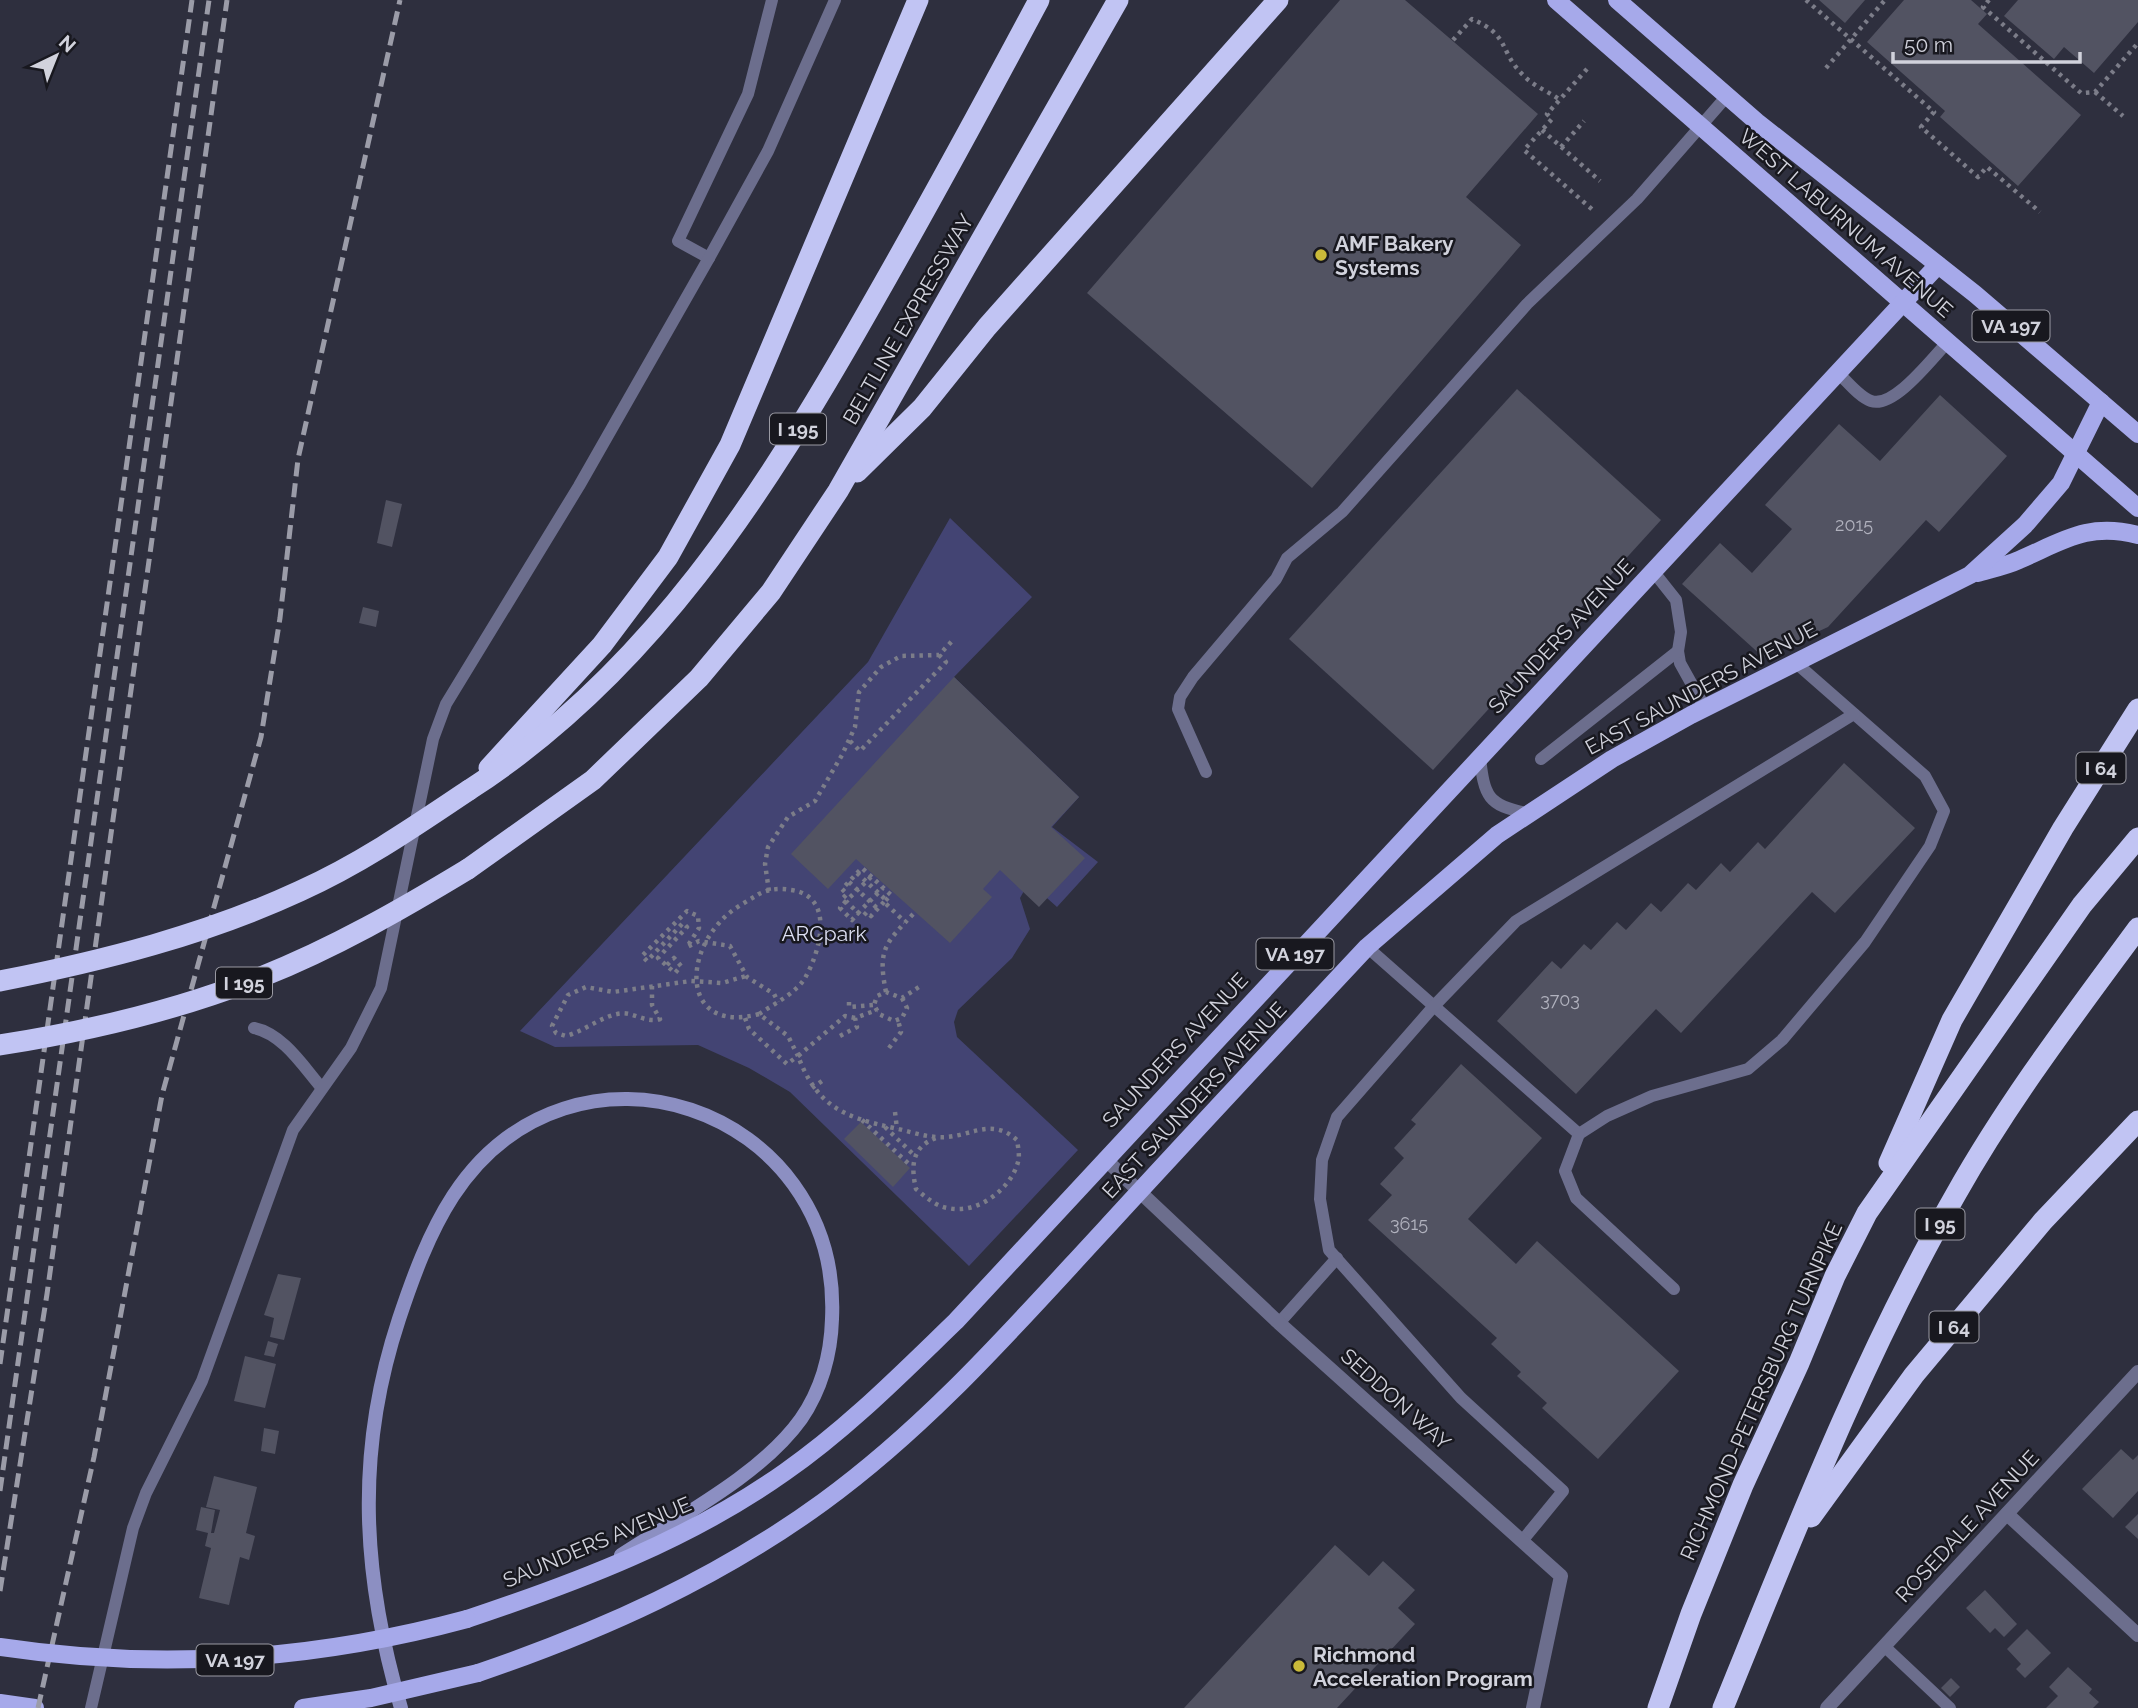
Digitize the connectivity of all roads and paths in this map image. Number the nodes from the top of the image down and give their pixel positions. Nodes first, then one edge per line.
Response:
1 (772, 0) edge
2 (835, 0) edge
3 (918, 0) edge
4 (1039, 0) edge
5 (1118, 0) edge
6 (1278, 0) edge
7 (1556, 0) edge
8 (1617, 0) edge
9 (1806, 0) edge
10 (1885, 0) edge
11 (1989, 0) edge
12 (1851, 39) junction
13 (1452, 40) dead end
14 (2138, 43) edge
15 (1826, 68) dead end
16 (1587, 69) dead end
17 (2095, 92) junction
18 (1727, 96) junction
19 (1560, 100) junction
20 (2123, 116) dead end
21 (1584, 121) dead end
22 (1701, 126) junction
23 (1542, 130) junction
24 (1561, 147) junction
25 (1600, 181) dead end
26 (1594, 211) dead end
27 (2039, 212) dead end
28 (709, 258) junction
29 (1938, 265) junction
30 (1902, 303) junction
31 (1947, 342) junction
32 (1838, 372) junction
33 (2101, 402) junction
34 (2138, 434) edge
35 (2076, 454) junction
36 (838, 491) junction
37 (2138, 508) edge
38 (2138, 535) edge
39 (1653, 571) junction
40 (1970, 575) junction
41 (953, 640) dead end
42 (1678, 652) junction
43 (939, 655) junction
44 (1796, 663) junction
45 (1705, 708) junction
46 (2138, 709) edge
47 (1854, 714) junction
48 (850, 741) junction
49 (1480, 757) junction
50 (1541, 759) dead end
51 (1206, 772) dead end
52 (469, 790) junction
53 (1527, 813) junction
54 (2138, 838) edge
55 (857, 873) junction
56 (871, 877) junction
57 (866, 881) junction
58 (849, 882) junction
59 (883, 888) junction
60 (857, 890) junction
61 (769, 891) junction
62 (877, 892) junction
63 (846, 901) junction
64 (869, 901) junction
65 (885, 901) junction
66 (878, 909) junction
67 (915, 912) dead end
68 (858, 913) junction
69 (905, 922) junction
70 (2138, 928) edge
71 (705, 943) junction
72 (1367, 947) junction
73 (667, 965) dead end
74 (746, 976) junction
75 (0, 981) edge
76 (696, 982) junction
77 (652, 986) junction
78 (919, 987) dead end
79 (886, 992) junction
80 (902, 998) junction
81 (778, 1002) junction
82 (849, 1002) dead end
83 (1434, 1006) junction
84 (876, 1007) junction
85 (759, 1014) junction
86 (745, 1018) junction
87 (855, 1018) junction
88 (898, 1020) junction
89 (254, 1028) dead end
90 (840, 1036) dead end
91 (0, 1045) edge
92 (889, 1048) dead end
93 (798, 1056) junction
94 (825, 1079) dead end
95 (321, 1087) junction
96 (812, 1088) junction
97 (895, 1112) dead end
98 (861, 1120) junction
99 (2138, 1121) edge
100 (884, 1126) junction
101 (897, 1129) junction
102 (1579, 1134) junction
103 (936, 1138) junction
104 (915, 1156) junction
105 (1105, 1160) junction
106 (911, 1166) junction
107 (1139, 1191) junction
108 (1867, 1213) junction
109 (1337, 1258) junction
110 (1674, 1289) dead end
111 (1279, 1323) junction
112 (2138, 1372) edge
113 (2007, 1514) junction
114 (1522, 1541) junction
115 (1789, 1547) junction
116 (596, 1572) junction
117 (2138, 1635) edge
118 (1884, 1646) junction
119 (0, 1647) edge
120 (0, 1703) edge
121 (35, 1708) edge
122 (91, 1708) edge
123 (303, 1708) edge
124 (401, 1708) edge
125 (1533, 1708) edge
126 (1658, 1708) edge
127 (1723, 1708) edge
128 (1827, 1708) edge
129 (1950, 1708) edge

1 - 28 lane
2 - 28 lane
3 - 52 highway
4 - 52 highway, BELTLINE EXPRESSWAY / I 195
5 - 36 highway, BELTLINE EXPRESSWAY / I 195
6 - 36 highway
7 - 22 main road, WEST LABURNUM AVENUE
8 - 18 main road, WEST LABURNUM AVENUE
9 - 12 path
10 - 12 path
11 - 17 path
12 - 15 path
12 - 27 path
13 - 19 path
14 - 17 path
16 - 19 path
17 - 20 path
18 - 22 lane
18 - 29 main road, WEST LABURNUM AVENUE
19 - 23 path
21 - 24 path
22 - 30 main road, WEST LABURNUM AVENUE
22 - 51 lane
23 - 24 path
23 - 26 path
24 - 25 path
28 - 95 lane
29 - 30 main road, SAUNDERS AVENUE / VA 197
29 - 33 main road, WEST LABURNUM AVENUE / VA 197
30 - 31 main road, WEST LABURNUM AVENUE
30 - 32 main road, SAUNDERS AVENUE / VA 197
31 - 32 lane
31 - 35 main road, WEST LABURNUM AVENUE
32 - 39 main road, SAUNDERS AVENUE / VA 197
33 - 34 main road, WEST LABURNUM AVENUE / VA 197
33 - 35 main road, EAST SAUNDERS AVENUE
35 - 37 main road, WEST LABURNUM AVENUE
35 - 40 main road, EAST SAUNDERS AVENUE
36 - 91 highway, BELTLINE EXPRESSWAY / I 195, bridge
38 - 40 main road, VA 197
39 - 42 lane
39 - 49 main road, SAUNDERS AVENUE / VA 197
40 - 44 main road, EAST SAUNDERS AVENUE / VA 197
41 - 43 path
42 - 45 lane
42 - 50 lane
43 - 48 path
43 - 48 path
44 - 45 main road, EAST SAUNDERS AVENUE / VA 197
44 - 47 lane
45 - 53 main road, EAST SAUNDERS AVENUE / VA 197
46 - 108 highway, I 64
47 - 83 lane
47 - 102 lane
48 - 61 path
49 - 53 lane
49 - 105 main road, SAUNDERS AVENUE / VA 197
52 - 75 highway, BELTLINE EXPRESSWAY / I 195, bridge
53 - 72 main road, EAST SAUNDERS AVENUE / VA 197
54 - 108 highway, RICHMOND-PETERSBURG TURNPIKE
55 - 56 path
55 - 57 path
55 - 58 path
56 - 57 path
56 - 59 path
57 - 60 path
57 - 62 path
58 - 60 path
58 - 63 path
59 - 62 path
59 - 65 path
60 - 63 path
60 - 64 path
61 - 71 path
61 - 81 path
62 - 64 path
62 - 65 path
63 - 68 path
63 - 68 path
64 - 66 path
64 - 68 path
65 - 66 path
65 - 69 path
66 - 68 path
67 - 69 path
69 - 79 path
70 - 115 highway, I 95
71 - 73 path
71 - 74 path
71 - 76 path
72 - 83 lane
72 - 107 main road, EAST SAUNDERS AVENUE / VA 197
74 - 76 path
74 - 81 path
76 - 77 path
76 - 86 path
77 - 77 path
78 - 80 path
79 - 80 path
79 - 84 path
80 - 88 path
81 - 85 path
82 - 84 path
83 - 102 lane
83 - 109 lane
84 - 87 path
84 - 88 path
85 - 86 path
85 - 93 path
86 - 93 path
87 - 90 path
87 - 93 path
88 - 92 path
89 - 95 lane
93 - 96 path
94 - 96 path
95 - 122 lane
96 - 98 path
97 - 101 path
98 - 100 path
98 - 106 path
99 - 115 highway, I 64
100 - 101 path
100 - 104 path
101 - 103 path
102 - 110 lane
103 - 104 path
103 - 106 path
104 - 106 path
105 - 107 street, SEDDON WAY
105 - 116 main road, SAUNDERS AVENUE / VA 197
107 - 111 street, SEDDON WAY
107 - 123 main road, EAST SAUNDERS AVENUE / VA 197, bridge
108 - 126 highway, RICHMOND-PETERSBURG TURNPIKE / I 64
109 - 111 lane
109 - 114 lane
111 - 114 street, SEDDON WAY
112 - 113 street, ROSEDALE AVENUE
113 - 117 street
113 - 118 street, ROSEDALE AVENUE
114 - 125 street, SEDDON WAY
115 - 127 highway, I 64
116 - 119 main road, SAUNDERS AVENUE / VA 197, bridge
116 - 124 main road
118 - 128 street, ROSEDALE AVENUE
118 - 129 lane
120 - 121 main road

